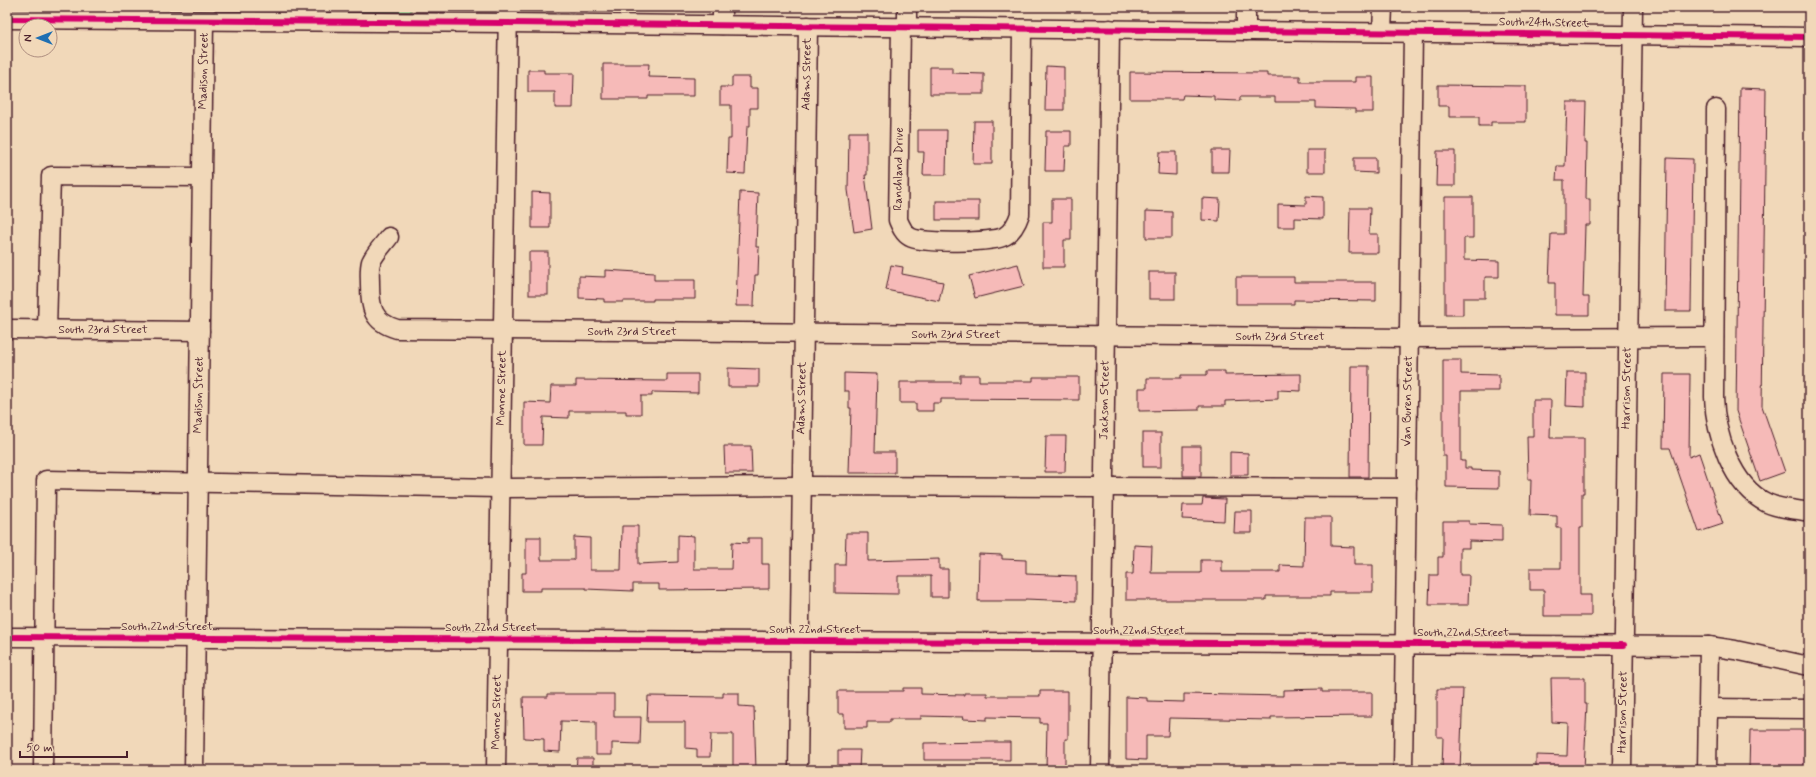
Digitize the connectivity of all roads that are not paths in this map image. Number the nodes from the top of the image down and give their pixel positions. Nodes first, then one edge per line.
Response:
1 (722, 7) edge
2 (907, 7) edge
3 (1246, 7) edge
4 (1383, 7) edge
5 (1633, 7) edge
6 (342, 14) edge
7 (411, 14) edge
8 (507, 15) edge
9 (7, 20) edge
10 (204, 20) junction
11 (722, 25) junction
12 (808, 26) junction
13 (904, 27) junction
14 (1022, 29) junction
15 (1110, 29) junction
16 (1246, 31) junction
17 (1382, 32) junction
18 (1413, 32) junction
19 (1633, 36) junction
20 (1809, 36) edge
21 (1716, 109) dead end
22 (202, 177) junction
23 (389, 236) dead end
24 (7, 329) edge
25 (47, 330) junction
26 (200, 330) junction
27 (502, 331) junction
28 (803, 334) junction
29 (1106, 336) junction
30 (1409, 338) junction
31 (1627, 338) junction
32 (1714, 338) junction
33 (198, 484) junction
34 (801, 486) junction
35 (500, 488) junction
36 (1104, 488) junction
37 (1407, 488) junction
38 (1805, 510) edge
39 (7, 637) edge
40 (44, 637) junction
41 (196, 638) junction
42 (498, 639) junction
43 (800, 641) junction
44 (1102, 642) junction
45 (1405, 644) junction
46 (1624, 645) junction
47 (1708, 646) junction
48 (1809, 666) edge
49 (1708, 708) junction
50 (1809, 709) edge
51 (1707, 768) edge
52 (43, 770) edge
53 (194, 770) edge
54 (496, 770) edge
55 (798, 770) edge
56 (1100, 770) edge
57 (1403, 770) edge
58 (1622, 770) edge

1 - 11 street
2 - 13 street, Ranchland Drive
3 - 16 street
4 - 17 street
5 - 19 street, Harrison Street
6 - 7 street, South 24th Street
6 - 10 street, South 24th Street
7 - 8 street, South 24th Street
8 - 11 street, South 24th Street
8 - 27 street, Monroe Street
9 - 10 street, South 24th Street
10 - 22 street, Madison Street
11 - 12 street, South 24th Street
12 - 13 street, South 24th Street
12 - 28 street, Adams Street
13 - 14 street, South 24th Street
13 - 14 street, Ranchland Drive
14 - 15 street, South 24th Street
15 - 16 street, South 24th Street
15 - 29 street, Jackson Street
16 - 17 street, South 24th Street
17 - 18 street, South 24th Street
18 - 19 street, South 24th Street
18 - 30 street, Van Buren Street
19 - 20 street, South 24th Street
19 - 31 street, Harrison Street
21 - 32 street
22 - 25 street
22 - 26 street, Madison Street
23 - 27 street, South 23rd Street
24 - 25 street, South 23rd Street
25 - 26 street, South 23rd Street
26 - 33 street, Madison Street
27 - 28 street, South 23rd Street
27 - 35 street, Monroe Street
28 - 29 street, South 23rd Street
28 - 34 street, Adams Street
29 - 30 street, South 23rd Street
29 - 36 street, Jackson Street
30 - 31 street, South 23rd Street
30 - 37 street, Van Buren Street
31 - 32 street, South 23rd Street
31 - 46 street, Harrison Street
32 - 38 street
33 - 35 street
33 - 40 street
33 - 41 street, Madison Street
34 - 35 street
34 - 36 street
34 - 43 street, Adams Street
35 - 42 street, Monroe Street
36 - 37 street
36 - 44 street, Jackson Street
37 - 45 street, Van Buren Street
39 - 40 street, South 22nd Street
40 - 41 street, South 22nd Street
40 - 52 street
41 - 42 street, South 22nd Street
41 - 53 street, Madison Street
42 - 43 street, South 22nd Street
42 - 54 street, Monroe Street
43 - 44 street, South 22nd Street
43 - 55 street, Adams Street
44 - 45 street, South 22nd Street
44 - 56 street, Jackson Street
45 - 46 street, South 22nd Street
45 - 57 street, Van Buren Street
46 - 47 street, South 22nd Street
46 - 58 street, Harrison Street
47 - 48 street, South 22nd Street
47 - 49 street
49 - 50 street
49 - 51 street

